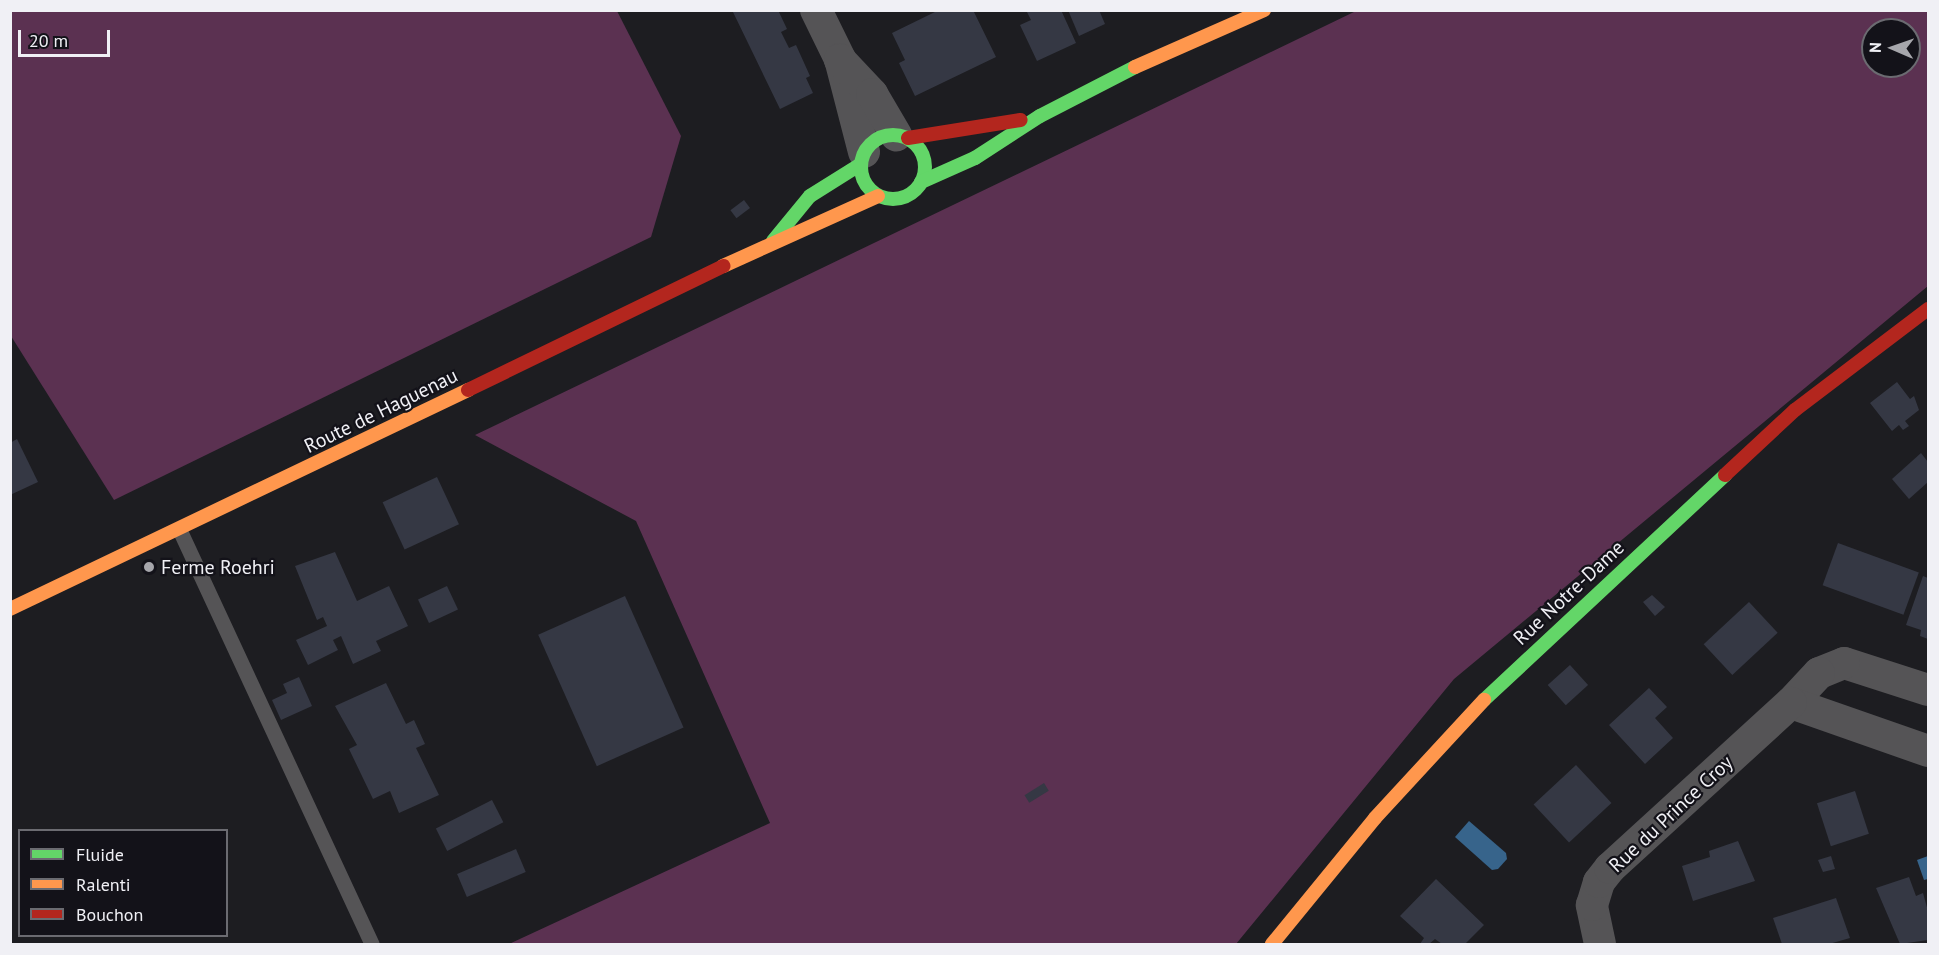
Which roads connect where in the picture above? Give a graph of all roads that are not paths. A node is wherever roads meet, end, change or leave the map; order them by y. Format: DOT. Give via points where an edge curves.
graph roads {
  1 [pos="816,10"];
  2 [pos="1264,10"];
  3 [pos="840,59"];
  4 [pos="1040,116"];
  5 [pos="902,136"];
  6 [pos="862,158"];
  7 [pos="921,182"];
  8 [pos="878,196"];
  9 [pos="768,246"];
  10 [pos="1929,309"];
  11 [pos="180,531"];
  12 [pos="10,609"];
  13 [pos="1929,690"];
  14 [pos="1791,703"];
  15 [pos="1929,751"];
  16 [pos="372,945"];
  17 [pos="1272,945"];
  18 [pos="1600,945"];
  1 -- 3 [label="street"];
  2 -- 4 [label="street" via="1132,69"];
  3 -- 5 [label="street"];
  3 -- 6 [label="street"];
  4 -- 5 [label="street" via="966,131"];
  4 -- 7 [label="street" via="975,158"];
  5 -- 6 [label="street" via="883,136"];
  5 -- 7 [label="street" via="923,157"];
  6 -- 8 [label="street" via="862,177"];
  6 -- 9 [label="street, Route de Haguenau" via="810,196"];
  7 -- 8 [label="street" via="902,198"];
  8 -- 9 [label="street, Route de Haguenau"];
  9 -- 11 [label="street, Route de Haguenau"];
  10 -- 17 [label="street, Rue Notre-Dame" via="1794,410 1478,705 1382,809"];
  11 -- 12 [label="street, Route de Haguenau"];
  11 -- 16 [label="lane"];
  13 -- 14 [label="street, Rue du Prince Croy" via="1844,663 1819,673"];
  14 -- 15 [label="street"];
  14 -- 18 [label="street, Rue du Prince Croy" via="1610,868 1599,882 1592,905"];
}
